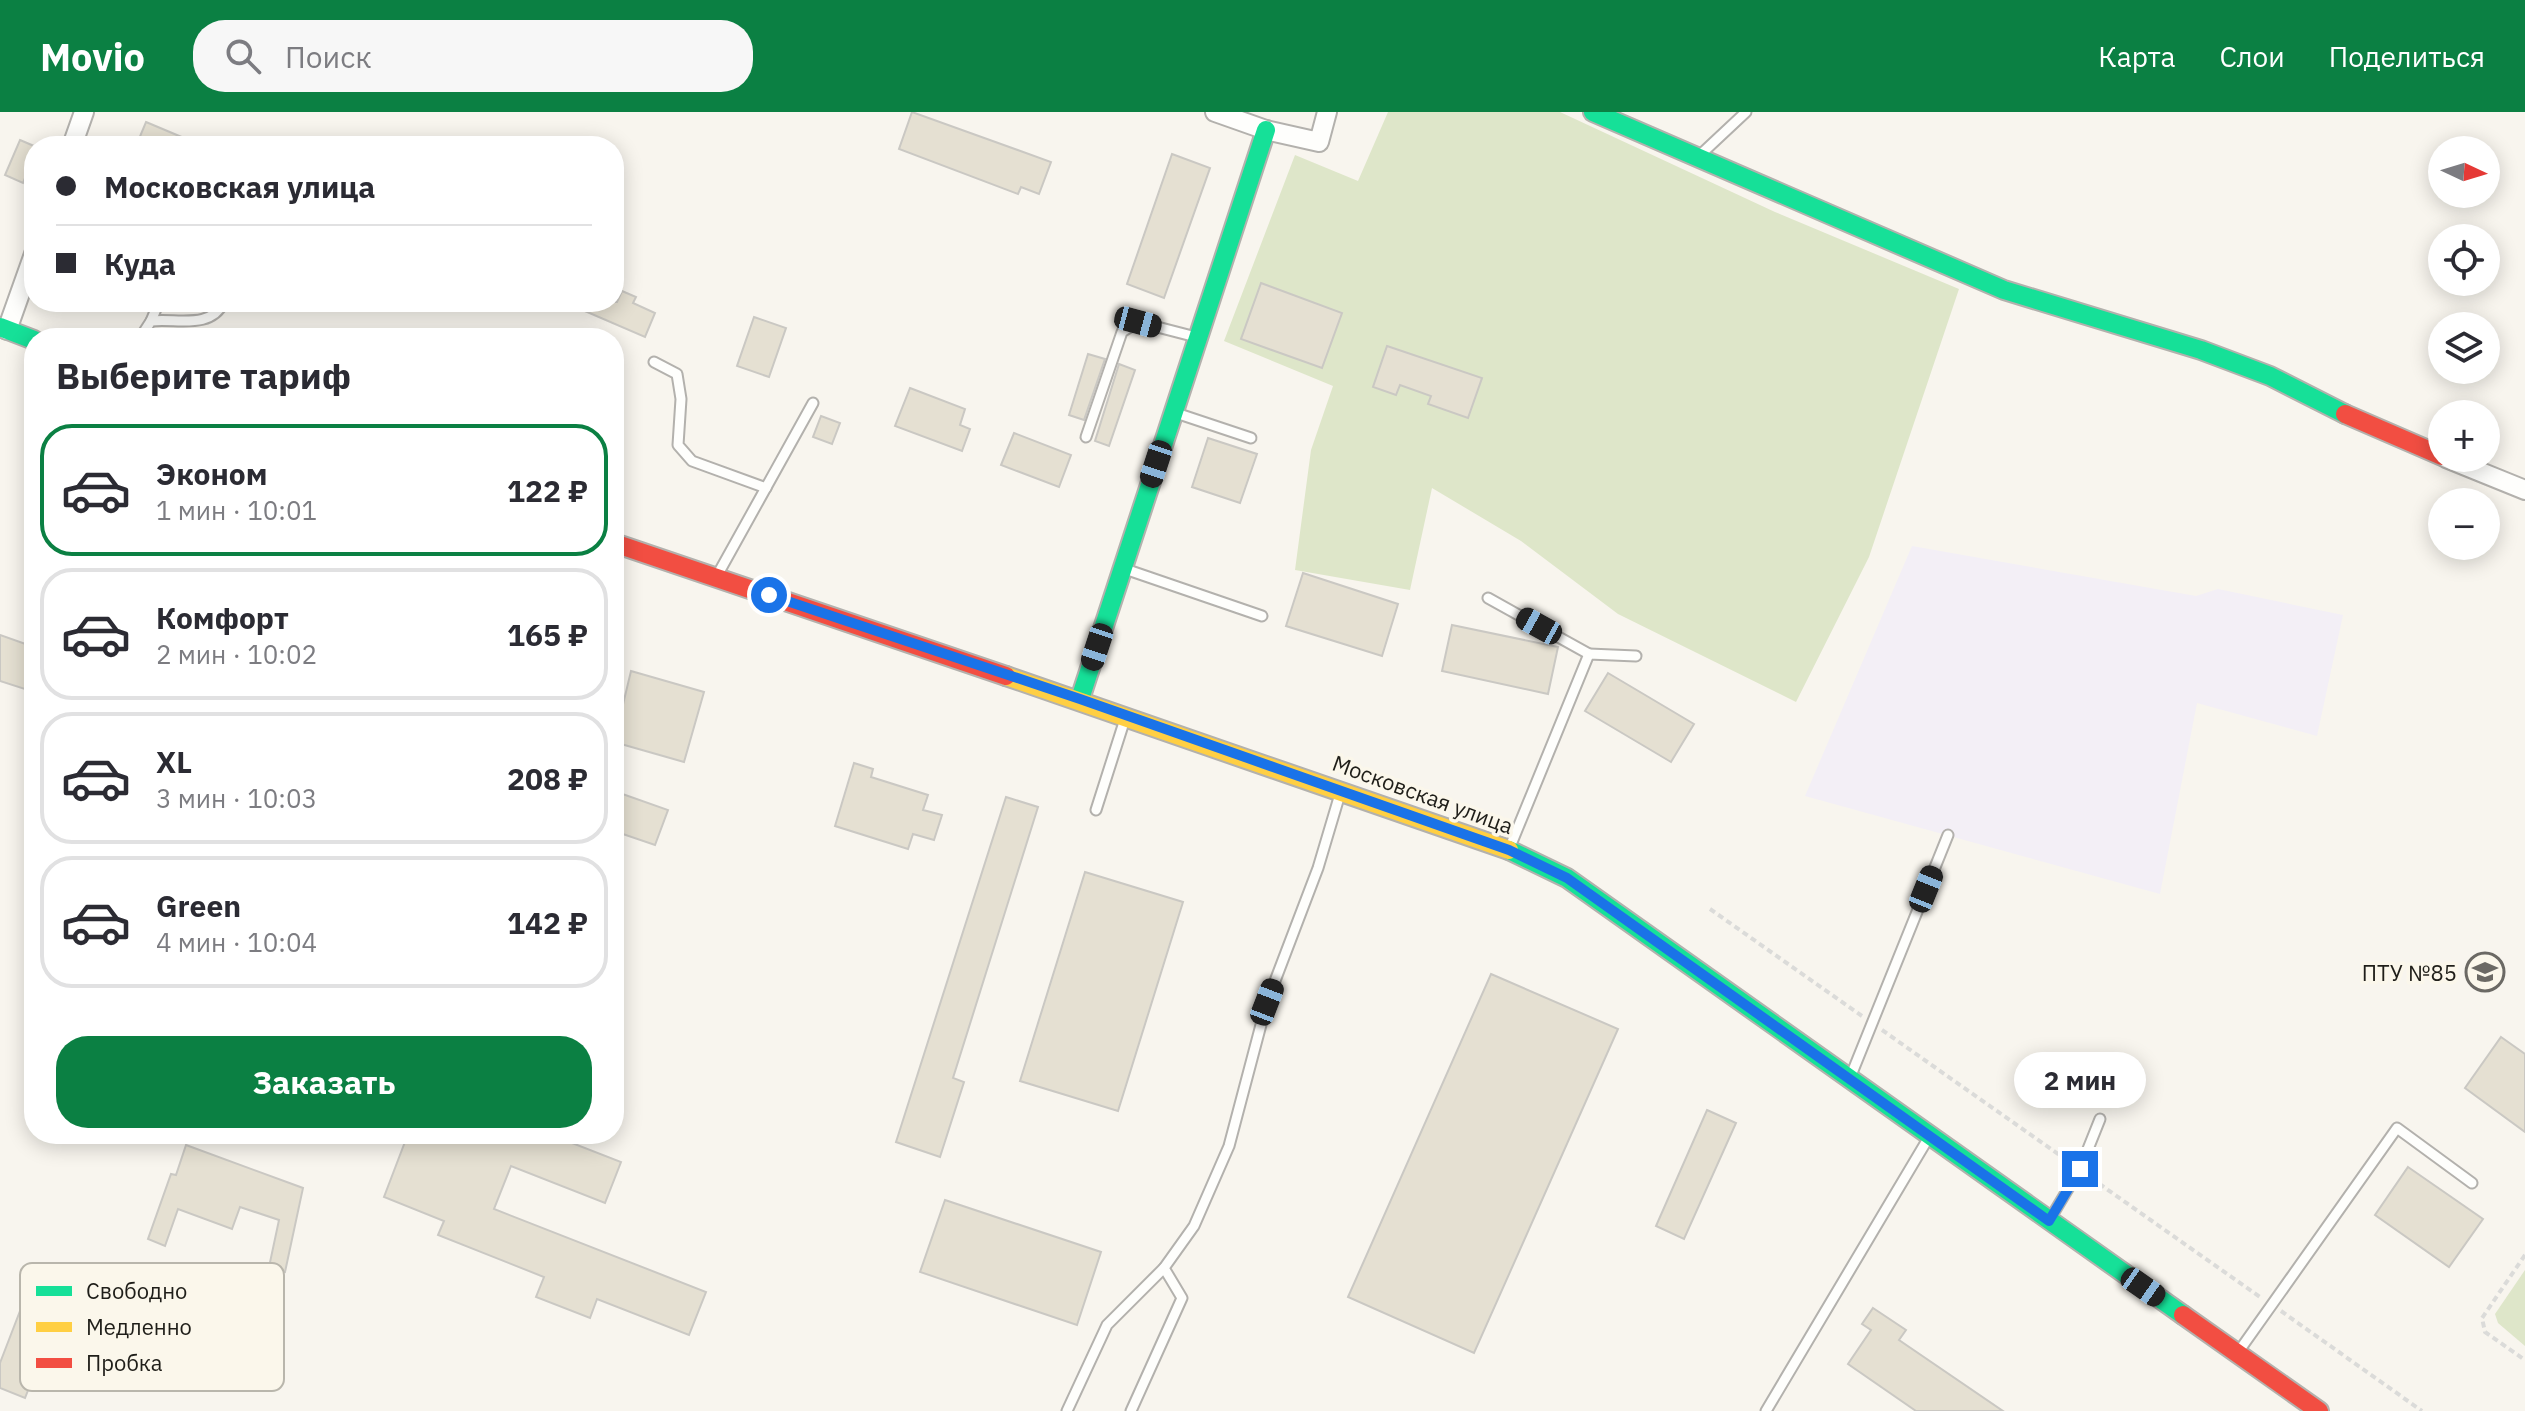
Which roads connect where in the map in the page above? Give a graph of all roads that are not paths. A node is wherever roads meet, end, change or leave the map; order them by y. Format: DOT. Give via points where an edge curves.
graph roads {
  1 [pos="84,112"];
  2 [pos="1215,112"];
  3 [pos="1327,112"];
  4 [pos="1593,112"];
  5 [pos="1746,112"];
  6 [pos="1266,130"];
  7 [pos="76,136"];
  8 [pos="1696,158"];
  9 [pos="24,282"];
  10 [pos="154,312"];
  11 [pos="219,312"];
  12 [pos="151,321"];
  13 [pos="146,328"];
  14 [pos="4,329"];
  15 [pos="24,336"];
  16 [pos="1196,337"];
  17 [pos="654,362"];
  18 [pos="813,403"];
  19 [pos="1173,412"];
  20 [pos="1086,437"];
  21 [pos="1251,438"];
  22 [pos="2428,451"];
  23 [pos="2481,472"];
  24 [pos="766,488"];
  25 [pos="2525,490"];
  26 [pos="624,546"];
  27 [pos="1122,568"];
  28 [pos="717,577"];
  29 [pos="1488,598"];
  30 [pos="1262,616"];
  31 [pos="1589,654"];
  32 [pos="1636,656"];
  33 [pos="1080,699"];
  34 [pos="1126,715"];
  35 [pos="1341,790"];
  36 [pos="1096,810"];
  37 [pos="1948,835"];
  38 [pos="1509,850"];
  39 [pos="1849,1081"];
  40 [pos="2100,1119"];
  41 [pos="1929,1137"];
  42 [pos="2472,1183"];
  43 [pos="2049,1221"];
  44 [pos="1164,1268"];
  45 [pos="2237,1353"];
  46 [pos="1067,1411"];
  47 [pos="1131,1411"];
  48 [pos="1766,1411"];
  49 [pos="2319,1411"];
  1 -- 7 [label="street"];
  2 -- 6 [label="street"];
  3 -- 6 [label="street" via="1319,142"];
  4 -- 8 [label="main road"];
  5 -- 8 [label="lane"];
  6 -- 16 [label="main road"];
  8 -- 22 [label="main road" via="2004,290 2270,376"];
  9 -- 14 [label="street"];
  10 -- 12 [label="lane"];
  11 -- 12 [label="lane" via="204,321"];
  12 -- 13 [label="lane"];
  14 -- 15 [label="main road"];
  16 -- 19 [label="main road"];
  16 -- 20 [label="lane" via="1138,322 1122,332"];
  17 -- 24 [label="lane" via="677,374 678,445 692,461"];
  18 -- 24 [label="lane"];
  19 -- 21 [label="lane"];
  19 -- 27 [label="main road"];
  23 -- 25 [label="street"];
  24 -- 28 [label="lane"];
  26 -- 28 [label="main road, Московская улица"];
  27 -- 30 [label="lane"];
  27 -- 33 [label="main road"];
  28 -- 33 [label="main road, Московская улица"];
  29 -- 31 [label="lane"];
  31 -- 32 [label="lane"];
  31 -- 38 [label="lane"];
  33 -- 34 [label="main road, Московская улица"];
  34 -- 35 [label="main road, Московская улица"];
  34 -- 36 [label="lane"];
  35 -- 38 [label="main road, Московская улица"];
  35 -- 44 [label="lane" via="1267,1002 1229,1146 1194,1226"];
  37 -- 39 [label="lane"];
  38 -- 39 [label="main road, Московская улица" via="1567,878"];
  39 -- 41 [label="main road, Московская улица"];
  40 -- 43 [label="lane" via="2080,1169"];
  41 -- 43 [label="main road, Московская улица"];
  41 -- 48 [label="lane"];
  42 -- 45 [label="lane" via="2397,1128"];
  43 -- 45 [label="main road, Московская улица"];
  44 -- 46 [label="lane" via="1107,1325"];
  44 -- 47 [label="lane" via="1182,1298"];
  45 -- 49 [label="main road, Московская улица"];
}
